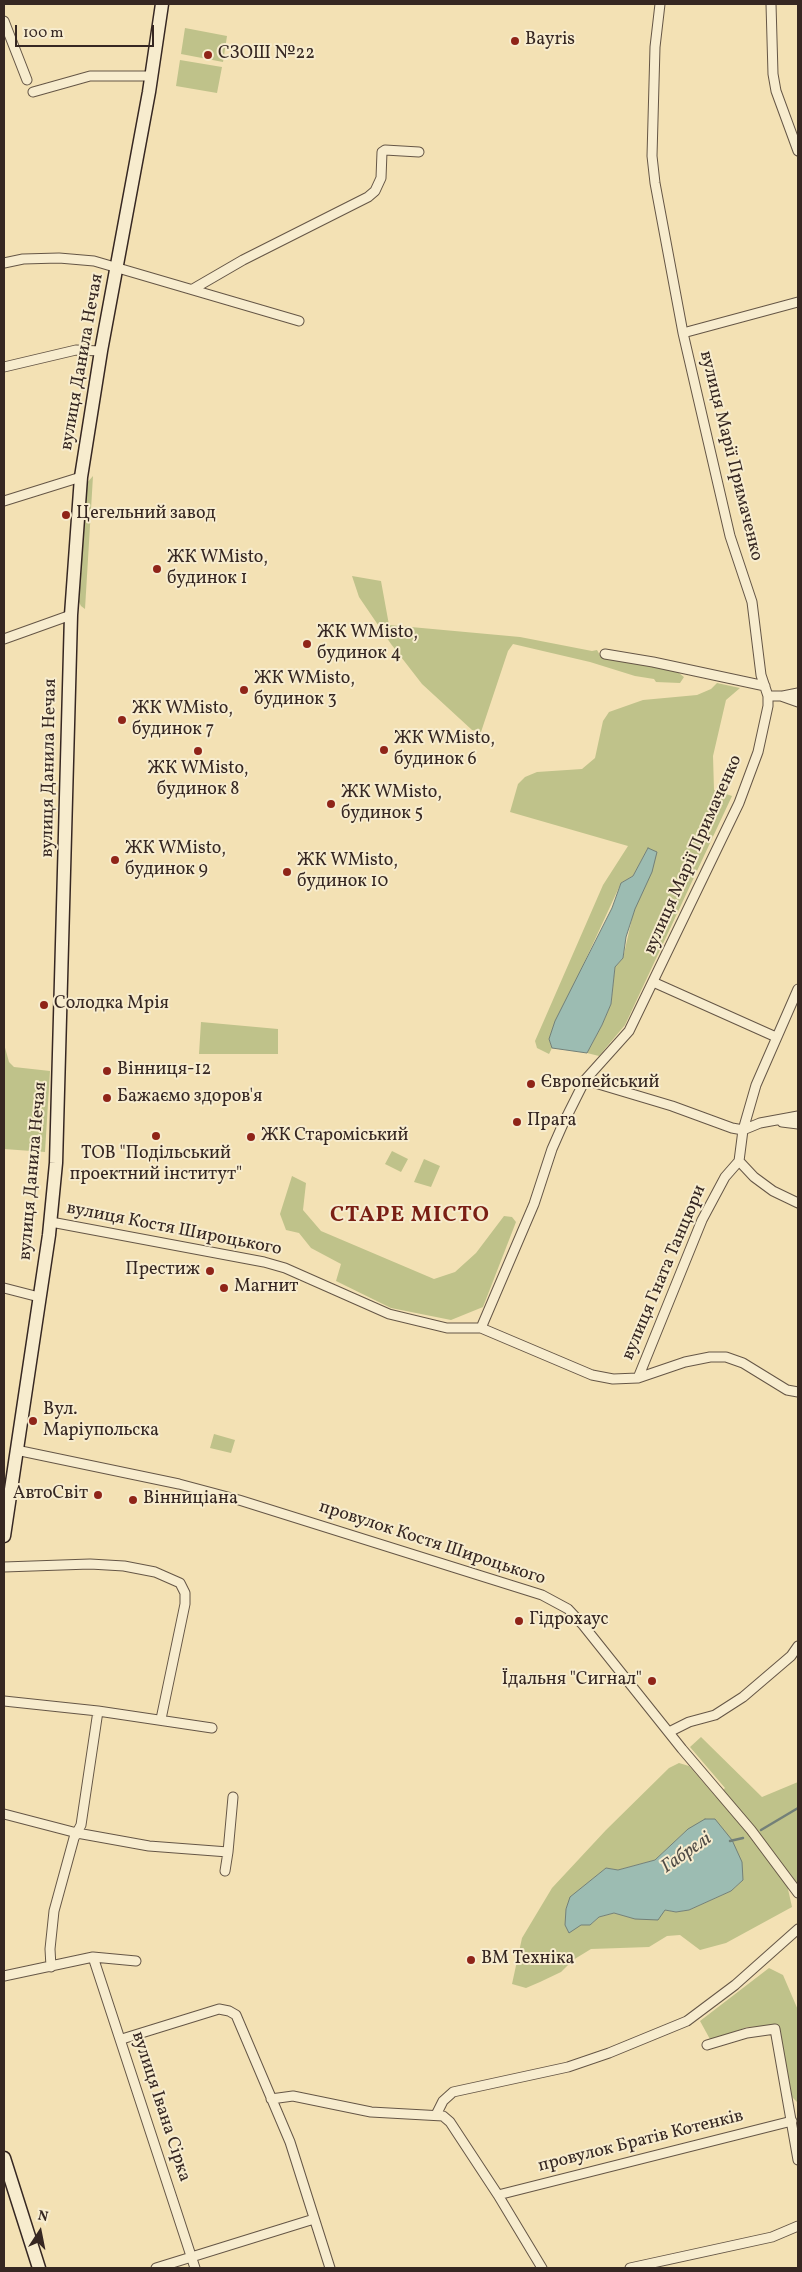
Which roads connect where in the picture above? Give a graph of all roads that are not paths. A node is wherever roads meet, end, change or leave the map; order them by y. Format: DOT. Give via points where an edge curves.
graph roads {
  1 [pos="162,4"];
  2 [pos="660,4"];
  3 [pos="772,4"];
  4 [pos="4,21"];
  5 [pos="152,76"];
  6 [pos="27,80"];
  7 [pos="33,92"];
  8 [pos="798,151"];
  9 [pos="419,152"];
  10 [pos="4,263"];
  11 [pos="118,267"];
  12 [pos="193,289"];
  13 [pos="798,302"];
  14 [pos="299,321"];
  15 [pos="683,333"];
  16 [pos="101,351"];
  17 [pos="4,367"];
  18 [pos="82,477"];
  19 [pos="4,501"];
  20 [pos="71,615"];
  21 [pos="4,639"];
  22 [pos="605,654"];
  23 [pos="764,686"];
  24 [pos="798,693"];
  25 [pos="768,696"];
  26 [pos="780,696"];
  27 [pos="798,702"];
  28 [pos="653,982"];
  29 [pos="798,989"];
  30 [pos="776,1037"];
  31 [pos="585,1080"];
  32 [pos="798,1116"];
  33 [pos="777,1122"];
  34 [pos="798,1124"];
  35 [pos="743,1130"];
  36 [pos="738,1161"];
  37 [pos="798,1203"];
  38 [pos="51,1222"];
  39 [pos="4,1288"];
  40 [pos="39,1297"];
  41 [pos="480,1328"];
  42 [pos="638,1378"];
  43 [pos="798,1392"];
  44 [pos="16,1450"];
  45 [pos="4,1536"];
  46 [pos="4,1567"];
  47 [pos="798,1646"];
  48 [pos="4,1701"];
  49 [pos="98,1711"];
  50 [pos="161,1719"];
  51 [pos="212,1728"];
  52 [pos="669,1732"];
  53 [pos="233,1796"];
  54 [pos="4,1814"];
  55 [pos="78,1833"];
  56 [pos="228,1852"];
  57 [pos="225,1871"];
  58 [pos="798,1894"];
  59 [pos="798,1930"];
  60 [pos="93,1957"];
  61 [pos="136,1961"];
  62 [pos="51,1967"];
  63 [pos="4,1976"];
  64 [pos="122,2039"];
  65 [pos="707,2045"];
  66 [pos="271,2099"];
  67 [pos="436,2115"];
  68 [pos="792,2120"];
  69 [pos="4,2158"];
  70 [pos="798,2160"];
  71 [pos="498,2195"];
  72 [pos="314,2220"];
  73 [pos="798,2226"];
  74 [pos="191,2257"];
  75 [pos="39,2268"];
  76 [pos="156,2268"];
  77 [pos="194,2268"];
  78 [pos="330,2268"];
  79 [pos="542,2268"];
  80 [pos="630,2268"];
  1 -- 5 [label="main road, вулиця Данила Нечая"];
  2 -- 15 [label="street, вулиця Марії Примаченко" via="655,47 652,156"];
  3 -- 8 [label="street" via="776,92"];
  4 -- 6 [label="street"];
  5 -- 7 [label="street" via="90,76"];
  5 -- 11 [label="main road, вулиця Данила Нечая"];
  9 -- 12 [label="street" via="385,150 382,152 381,178 376,191 368,198 243,260"];
  10 -- 11 [label="street" via="59,258"];
  11 -- 12 [label="street"];
  11 -- 16 [label="main road, вулиця Данила Нечая"];
  12 -- 14 [label="street"];
  13 -- 15 [label="street"];
  15 -- 23 [label="street, вулиця Марії Примаченко" via="730,536 752,602"];
  16 -- 17 [label="street" via="76,350"];
  16 -- 18 [label="main road, вулиця Данила Нечая"];
  18 -- 19 [label="street"];
  18 -- 20 [label="main road, вулиця Данила Нечая"];
  20 -- 21 [label="street"];
  20 -- 38 [label="main road, вулиця Данила Нечая" via="58,1142"];
  22 -- 23 [label="street"];
  23 -- 25 [label="street, вулиця Марії Примаченко"];
  24 -- 26 [label="street"];
  25 -- 26 [label="street"];
  25 -- 28 [label="street, вулиця Марії Примаченко" via="758,752 739,803"];
  26 -- 27 [label="street"];
  28 -- 30 [label="street"];
  28 -- 31 [label="street, вулиця Марії Примаченко" via="629,1031"];
  29 -- 30 [label="street, вулиця Гната Танцюри"];
  30 -- 35 [label="street, вулиця Гната Танцюри"];
  31 -- 35 [label="street"];
  31 -- 41 [label="street, вулиця Марії Примаченко" via="552,1149 534,1204"];
  32 -- 33 [label="street"];
  33 -- 34 [label="street"];
  33 -- 35 [label="street"];
  35 -- 36 [label="street, вулиця Гната Танцюри"];
  36 -- 37 [label="street" via="773,1191"];
  36 -- 42 [label="street, вулиця Гната Танцюри" via="725,1177 702,1220"];
  38 -- 40 [label="main road, вулиця Данила Нечая"];
  38 -- 41 [label="street, вулиця Костя Широцького" via="243,1257 285,1268 389,1314 448,1328"];
  39 -- 40 [label="street"];
  40 -- 44 [label="main road, вулиця Данила Нечая"];
  41 -- 42 [label="street, вулиця Костя Широцького" via="592,1375 613,1379"];
  42 -- 43 [label="street, вулиця Костя Широцького" via="685,1362 726,1357 743,1363 788,1390"];
  44 -- 45 [label="main road, вулиця Данила Нечая"];
  44 -- 52 [label="street, провулок Костя Широцького" via="235,1499 542,1595 568,1609 583,1625"];
  46 -- 50 [label="street" via="124,1566 155,1572 180,1582 186,1593 185,1604"];
  47 -- 52 [label="street" via="791,1656 743,1697 715,1715"];
  48 -- 49 [label="street"];
  49 -- 50 [label="street"];
  49 -- 55 [label="street"];
  50 -- 51 [label="street"];
  52 -- 58 [label="street, провулок Костя Широцького"];
  53 -- 56 [label="street"];
  54 -- 55 [label="street"];
  55 -- 56 [label="street" via="149,1846"];
  55 -- 62 [label="street" via="54,1911"];
  56 -- 57 [label="street"];
  59 -- 67 [label="street" via="735,1985 681,2024 568,2067 453,2092 443,2101"];
  60 -- 61 [label="street"];
  60 -- 62 [label="street"];
  60 -- 64 [label="street, вулиця Івана Сірка"];
  62 -- 63 [label="street"];
  64 -- 66 [label="street" via="219,2009 228,2011 236,2015"];
  64 -- 74 [label="street, вулиця Івана Сірка"];
  65 -- 68 [label="street" via="746,2033 776,2029"];
  66 -- 67 [label="street" via="293,2096 371,2112"];
  66 -- 72 [label="street" via="290,2142"];
  67 -- 71 [label="street" via="444,2116 450,2122"];
  68 -- 70 [label="street"];
  68 -- 71 [label="street, провулок Братів Котенків"];
  69 -- 75 [label="main road"];
  71 -- 79 [label="street"];
  72 -- 74 [label="street"];
  72 -- 78 [label="street"];
  73 -- 80 [label="street" via="772,2237"];
  74 -- 76 [label="street"];
  74 -- 77 [label="street, вулиця Івана Сірка"];
}
